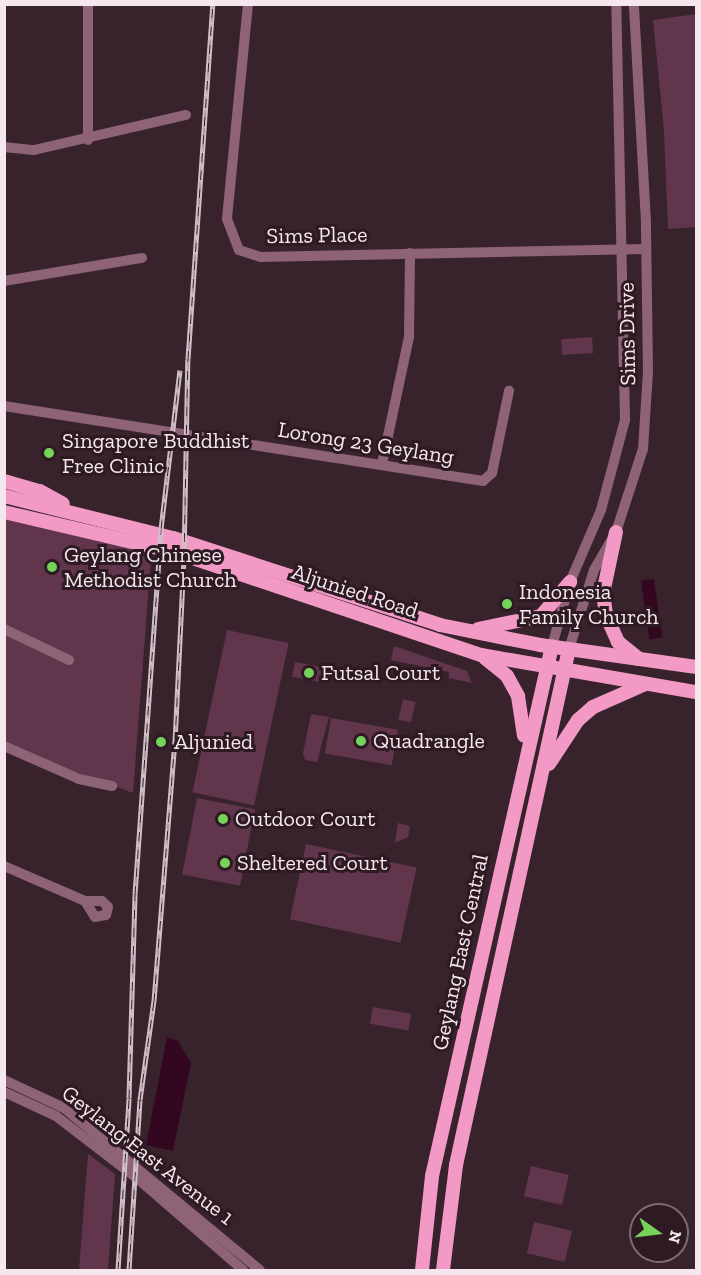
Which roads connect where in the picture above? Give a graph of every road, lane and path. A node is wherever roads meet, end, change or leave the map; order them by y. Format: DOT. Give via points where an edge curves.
graph roads {
  1 [pos="88,4"];
  2 [pos="248,4"];
  3 [pos="616,4"];
  4 [pos="634,4"];
  5 [pos="186,115"];
  6 [pos="88,140"];
  7 [pos="4,147"];
  8 [pos="623,249"];
  9 [pos="645,249"];
  10 [pos="410,253"];
  11 [pos="142,258"];
  12 [pos="4,281"];
  13 [pos="508,391"];
  14 [pos="4,406"];
  15 [pos="382,464"];
  16 [pos="4,481"];
  17 [pos="4,496"];
  18 [pos="72,510"];
  19 [pos="4,512"];
  20 [pos="616,532"];
  21 [pos="570,582"];
  22 [pos="4,629"];
  23 [pos="467,630"];
  24 [pos="552,646"];
  25 [pos="569,649"];
  26 [pos="481,655"];
  27 [pos="69,660"];
  28 [pos="642,661"];
  29 [pos="696,667"];
  30 [pos="546,669"];
  31 [pos="566,671"];
  32 [pos="645,685"];
  33 [pos="696,692"];
  34 [pos="4,746"];
  35 [pos="525,755"];
  36 [pos="540,779"];
  37 [pos="112,786"];
  38 [pos="4,866"];
  39 [pos="86,901"];
  40 [pos="4,1080"];
  41 [pos="4,1092"];
  42 [pos="243,1270"];
  43 [pos="260,1270"];
  44 [pos="423,1270"];
  45 [pos="443,1270"];
  1 -- 6 [label="street"];
  2 -- 10 [label="street, Sims Place" via="227,219 233,242 239,250 261,257"];
  3 -- 8 [label="street, Sims Drive"];
  4 -- 9 [label="street, Sims Drive"];
  5 -- 6 [label="street"];
  6 -- 7 [label="street" via="34,150"];
  8 -- 9 [label="street, Sims Place"];
  8 -- 10 [label="street, Sims Place"];
  8 -- 21 [label="street, Sims Drive" via="625,420 601,510"];
  9 -- 20 [label="street, Sims Drive" via="648,372 643,449"];
  10 -- 15 [label="street" via="410,337"];
  11 -- 12 [label="street"];
  13 -- 15 [label="street, Lorong 23 Geylang" via="489,479 483,482"];
  14 -- 15 [label="street, Lorong 23 Geylang"];
  16 -- 18 [label="main road" via="40,491"];
  17 -- 18 [label="main road, Aljunied Road"];
  18 -- 23 [label="main road, Aljunied Road" via="173,538 404,615"];
  19 -- 26 [label="main road, Aljunied Road" via="152,545"];
  20 -- 25 [label="street, Sims Drive" via="594,570"];
  20 -- 28 [label="main road" via="603,594 606,615 618,642"];
  21 -- 23 [label="main road" via="541,616"];
  21 -- 24 [label="street, Sims Drive"];
  22 -- 27 [label="street"];
  23 -- 24 [label="main road, Aljunied Road"];
  24 -- 25 [label="main road, Aljunied Road"];
  24 -- 30 [label="main road, Geylang East Central"];
  25 -- 28 [label="main road, Aljunied Road"];
  25 -- 31 [label="main road, Geylang East Central"];
  26 -- 30 [label="main road, Aljunied Road"];
  26 -- 35 [label="main road" via="507,676 518,696 524,715"];
  28 -- 29 [label="main road, Aljunied Road"];
  30 -- 31 [label="main road, Aljunied Road"];
  30 -- 35 [label="main road, Geylang East Central"];
  31 -- 32 [label="main road, Aljunied Road"];
  31 -- 36 [label="main road, Geylang East Central"];
  32 -- 33 [label="main road, Aljunied Road"];
  32 -- 36 [label="main road" via="593,707 578,720"];
  34 -- 37 [label="street" via="79,779"];
  35 -- 44 [label="main road, Geylang East Central" via="432,1176"];
  36 -- 45 [label="main road, Geylang East Central" via="456,1165"];
  38 -- 39 [label="street"];
  40 -- 43 [label="street, Geylang East Avenue 1" via="63,1108"];
  41 -- 42 [label="street, Geylang East Avenue 1" via="56,1116 138,1179"];
}
